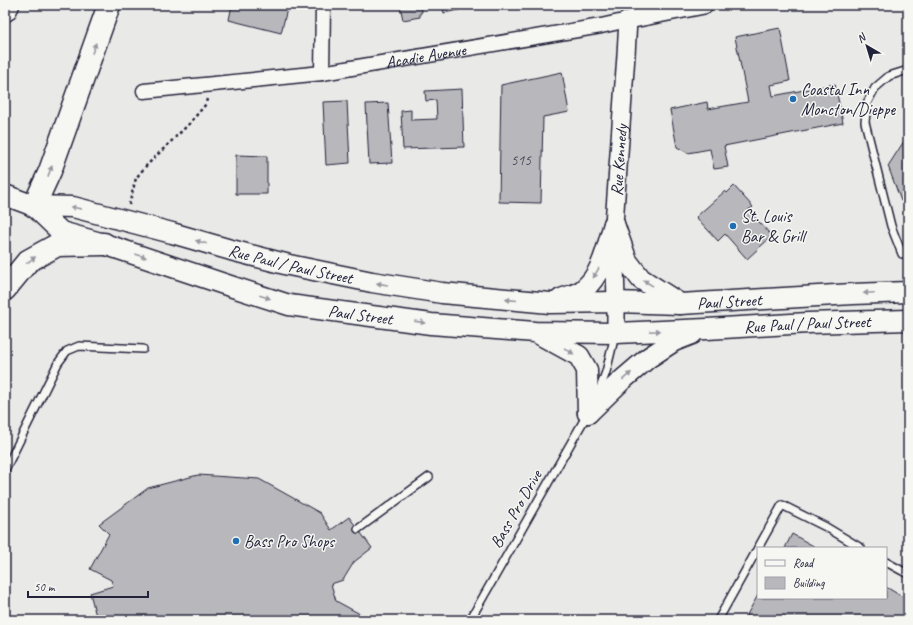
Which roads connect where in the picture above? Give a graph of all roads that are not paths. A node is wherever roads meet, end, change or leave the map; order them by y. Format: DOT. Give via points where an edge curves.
graph roads {
  1 [pos="8,5"];
  2 [pos="109,5"];
  3 [pos="323,5"];
  4 [pos="704,5"];
  5 [pos="5,10"];
  6 [pos="628,20"];
  7 [pos="908,70"];
  8 [pos="322,73"];
  9 [pos="144,91"];
  10 [pos="5,195"];
  11 [pos="34,206"];
  12 [pos="614,224"];
  13 [pos="104,244"];
  14 [pos="902,254"];
  15 [pos="5,290"];
  16 [pos="908,292"];
  17 [pos="616,302"];
  18 [pos="550,303"];
  19 [pos="680,304"];
  20 [pos="908,320"];
  21 [pos="707,329"];
  22 [pos="536,332"];
  23 [pos="616,333"];
  24 [pos="143,350"];
  25 [pos="588,413"];
  26 [pos="5,470"];
  27 [pos="429,477"];
  28 [pos="358,529"];
  29 [pos="759,547"];
  30 [pos="859,547"];
  31 [pos="757,550"];
  32 [pos="887,563"];
  33 [pos="908,574"];
  34 [pos="470,620"];
  35 [pos="718,620"];
  1 -- 5 [label="highway"];
  11 -- 2 [label="highway, one-way" via="50,171"];
  3 -- 8 [label="street"];
  4 -- 6 [label="street, Acadie Avenue"];
  6 -- 8 [label="street, Acadie Avenue"];
  6 -- 12 [label="street, Rue Kennedy"];
  7 -- 14 [label="lane" via="889,76 875,88 867,104 865,122 891,226"];
  8 -- 9 [label="street, Acadie Avenue"];
  10 -- 11 [label="main road"];
  11 -- 13 [label="main road, Paul Street" via="61,232"];
  18 -- 11 [label="main road, Rue Paul / Paul Street, one-way" via="442,293 372,282 231,250 73,207"];
  12 -- 17 [label="street, Rue Kennedy"];
  12 -- 18 [label="main road, one-way" via="602,263 594,278 583,290"];
  19 -- 12 [label="main road, one-way" via="641,279 628,261"];
  15 -- 13 [label="highway, one-way" via="28,261 58,245"];
  13 -- 22 [label="main road, Paul Street, one-way" via="289,305 431,324"];
  16 -- 19 [label="main road, Paul Street, one-way"];
  17 -- 18 [label="main road, Paul Street"];
  17 -- 19 [label="main road, Paul Street"];
  17 -- 23 [label="street, Rue Kennedy"];
  20 -- 21 [label="main road, Rue Paul / Paul Street"];
  23 -- 21 [label="main road, Paul Street, one-way"];
  25 -- 21 [label="main road, one-way" via="648,358 674,341"];
  22 -- 23 [label="main road, Paul Street"];
  22 -- 25 [label="main road, one-way" via="579,356 587,370"];
  23 -- 25 [label="lane, Bass Pro Drive" via="599,392"];
  24 -- 26 [label="lane" via="79,346 67,351 58,363"];
  25 -- 34 [label="lane, Bass Pro Drive"];
  27 -- 28 [label="lane"];
  29 -- 30 [label="lane" via="782,505"];
  31 -- 35 [label="lane"];
  32 -- 33 [label="lane"];
}
